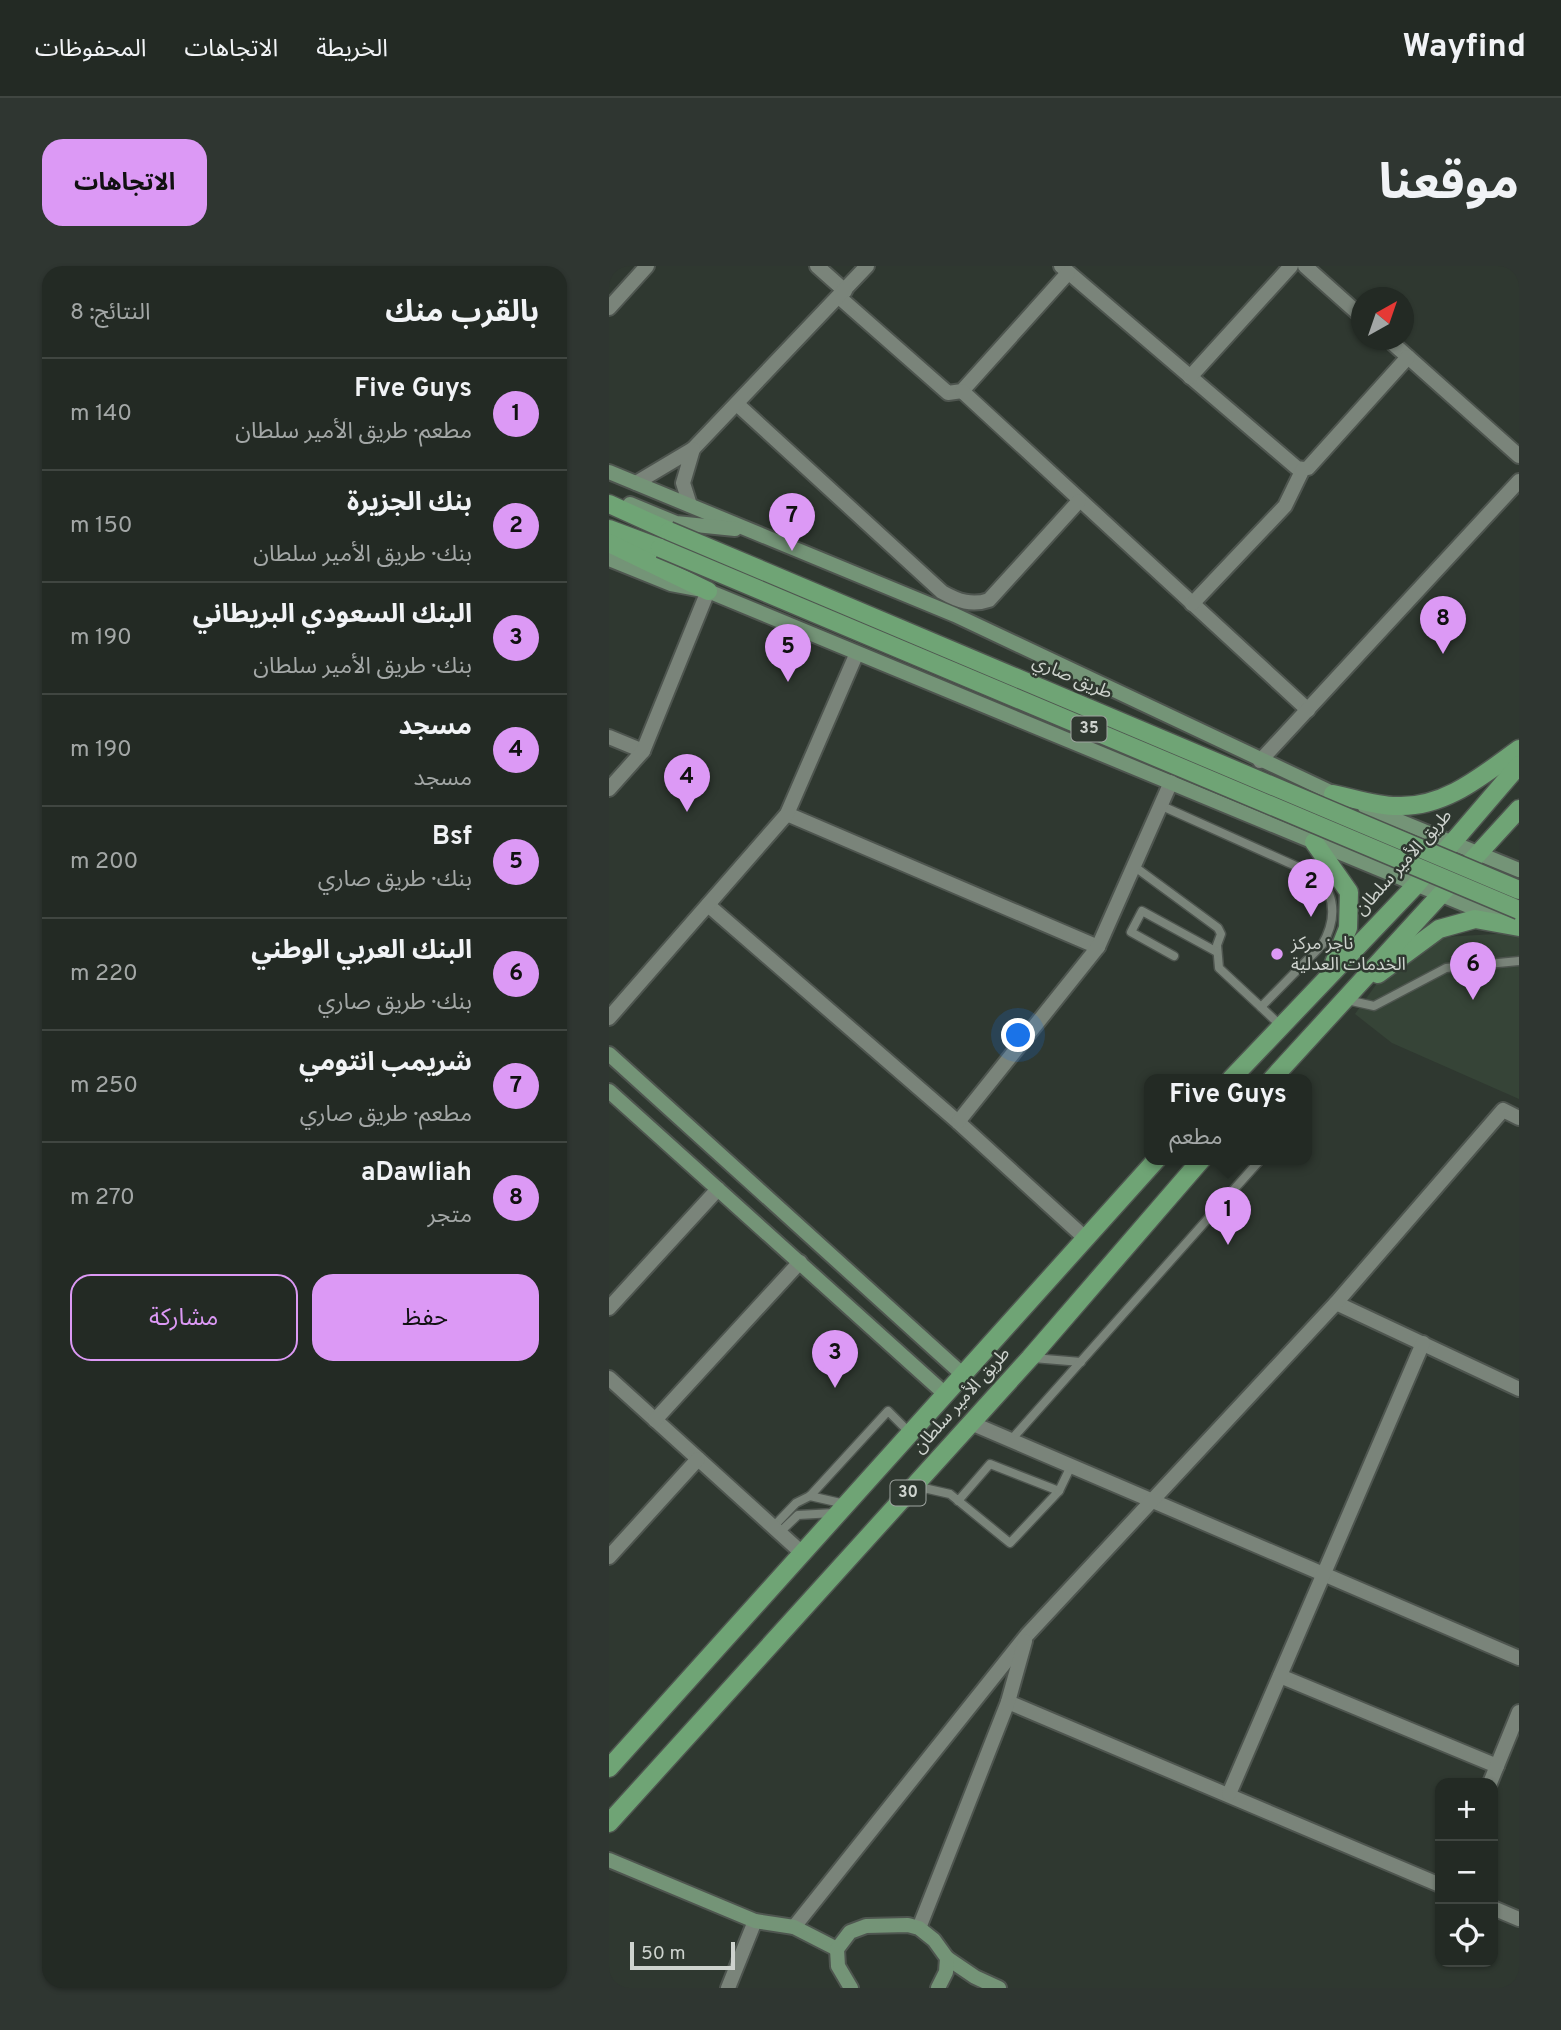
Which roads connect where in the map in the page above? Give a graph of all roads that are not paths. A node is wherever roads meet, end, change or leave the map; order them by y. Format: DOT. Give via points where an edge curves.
graph roads {
  1 [pos="647,266"];
  2 [pos="817,266"];
  3 [pos="867,266"];
  4 [pos="1291,266"];
  5 [pos="1305,266"];
  6 [pos="1065,269"];
  7 [pos="842,294"];
  8 [pos="1351,307"];
  9 [pos="609,308"];
  10 [pos="1400,350"];
  11 [pos="1408,357"];
  12 [pos="1190,377"];
  13 [pos="961,391"];
  14 [pos="737,404"];
  15 [pos="693,449"];
  16 [pos="1519,456"];
  17 [pos="1303,469"];
  18 [pos="609,471"];
  19 [pos="1519,481"];
  20 [pos="636,483"];
  21 [pos="609,496"];
  22 [pos="1079,501"];
  23 [pos="609,504"];
  24 [pos="690,505"];
  25 [pos="609,528"];
  26 [pos="750,531"];
  27 [pos="609,543"];
  28 [pos="609,559"];
  29 [pos="708,591"];
  30 [pos="1192,604"];
  31 [pos="856,655"];
  32 [pos="1308,710"];
  33 [pos="609,737"];
  34 [pos="1519,749"];
  35 [pos="643,751"];
  36 [pos="1260,761"];
  37 [pos="1519,765"];
  38 [pos="1171,782"];
  39 [pos="609,789"];
  40 [pos="1333,794"];
  41 [pos="1162,806"];
  42 [pos="1519,810"];
  43 [pos="787,814"];
  44 [pos="1314,842"];
  45 [pos="1451,843"];
  46 [pos="1480,855"];
  47 [pos="1135,867"];
  48 [pos="1519,870"];
  49 [pos="1416,885"];
  50 [pos="1519,888"];
  51 [pos="1441,894"];
  52 [pos="708,905"];
  53 [pos="1519,910"];
  54 [pos="1519,916"];
  55 [pos="1519,927"];
  56 [pos="1098,947"];
  57 [pos="1217,952"];
  58 [pos="1174,956"];
  59 [pos="1519,961"];
  60 [pos="1329,975"];
  61 [pos="1344,999"];
  62 [pos="1261,1007"];
  63 [pos="609,1018"];
  64 [pos="1280,1025"];
  65 [pos="609,1054"];
  66 [pos="1236,1074"];
  67 [pos="1276,1074"];
  68 [pos="609,1091"];
  69 [pos="1519,1118"];
  70 [pos="958,1122"];
  71 [pos="1152,1165"];
  72 [pos="1197,1165"];
  73 [pos="1256,1165"];
  74 [pos="718,1189"];
  75 [pos="788,1216"];
  76 [pos="771,1235"];
  77 [pos="1085,1238"];
  78 [pos="800,1262"];
  79 [pos="1336,1303"];
  80 [pos="609,1308"];
  81 [pos="1423,1343"];
  82 [pos="1030,1358"];
  83 [pos="1081,1362"];
  84 [pos="961,1373"];
  85 [pos="609,1378"];
  86 [pos="1519,1389"];
  87 [pos="944,1393"];
  88 [pos="656,1420"];
  89 [pos="971,1423"];
  90 [pos="910,1433"];
  91 [pos="1011,1440"];
  92 [pos="698,1459"];
  93 [pos="1071,1466"];
  94 [pos="914,1486"];
  95 [pos="1059,1491"];
  96 [pos="810,1496"];
  97 [pos="958,1500"];
  98 [pos="1152,1500"];
  99 [pos="842,1509"];
  100 [pos="776,1530"];
  101 [pos="802,1553"];
  102 [pos="609,1557"];
  103 [pos="1323,1574"];
  104 [pos="1027,1635"];
  105 [pos="1519,1658"];
  106 [pos="1280,1675"];
  107 [pos="1008,1703"];
  108 [pos="1519,1712"];
  109 [pos="1497,1766"];
  110 [pos="609,1768"];
  111 [pos="1492,1778"];
  112 [pos="1229,1794"];
  113 [pos="609,1823"];
  114 [pos="609,1860"];
  115 [pos="1435,1883"];
  116 [pos="1498,1910"];
  117 [pos="1519,1919"];
  118 [pos="755,1921"];
  119 [pos="794,1927"];
  120 [pos="919,1928"];
  121 [pos="837,1949"];
  122 [pos="947,1958"];
  123 [pos="728,1988"];
  124 [pos="851,1988"];
  125 [pos="938,1988"];
  126 [pos="999,1988"];
  1 -- 9 [label="street"];
  2 -- 7 [label="street"];
  3 -- 7 [label="street"];
  4 -- 12 [label="street"];
  5 -- 8 [label="street"];
  6 -- 12 [label="street"];
  6 -- 13 [label="street"];
  7 -- 13 [label="street" via="948,393"];
  7 -- 14 [label="street"];
  10 -- 11 [label="street"];
  11 -- 16 [label="street"];
  11 -- 17 [label="street"];
  12 -- 17 [label="street"];
  13 -- 22 [label="street"];
  14 -- 15 [label="street"];
  14 -- 22 [label="street" via="942,592 962,602 989,600"];
  15 -- 20 [label="street"];
  15 -- 24 [label="street" via="683,482"];
  17 -- 30 [label="street" via="1285,506"];
  18 -- 20 [label="main road"];
  19 -- 32 [label="street"];
  20 -- 24 [label="main road"];
  21 -- 26 [label="main road" via="676,523"];
  22 -- 30 [label="street"];
  23 -- 50 [label="main road, طريق صاري / 35, bridge"];
  24 -- 26 [label="main road"];
  25 -- 53 [label="main road, 35, bridge"];
  26 -- 36 [label="main road" via="955,615"];
  27 -- 29 [label="main road"];
  28 -- 29 [label="main road" via="671,584"];
  29 -- 31 [label="main road"];
  29 -- 35 [label="street"];
  30 -- 32 [label="street"];
  31 -- 38 [label="main road"];
  31 -- 43 [label="street"];
  32 -- 36 [label="street"];
  33 -- 35 [label="street"];
  34 -- 40 [label="main road" via="1465,789 1426,803 1398,806"];
  35 -- 39 [label="street"];
  36 -- 40 [label="main road"];
  37 -- 45 [label="main road, طريق الأمير سلطان"];
  38 -- 41 [label="street"];
  38 -- 44 [label="main road"];
  40 -- 44 [label="main road" via="1396,834 1402,840 1401,850 1394,859 1385,860"];
  40 -- 45 [label="main road"];
  41 -- 47 [label="street"];
  41 -- 62 [label="lane" via="1318,876 1327,887 1333,909 1329,934"];
  42 -- 46 [label="main road"];
  43 -- 52 [label="street"];
  43 -- 56 [label="street"];
  44 -- 49 [label="main road"];
  44 -- 60 [label="main road" via="1349,892 1348,928"];
  45 -- 46 [label="main road"];
  45 -- 49 [label="main road, طريق الأمير سلطان"];
  46 -- 48 [label="main road"];
  46 -- 51 [label="main road"];
  47 -- 56 [label="street"];
  47 -- 57 [label="lane" via="1218,928"];
  49 -- 51 [label="main road"];
  49 -- 60 [label="main road, طريق الأمير سلطان"];
  50 -- 54 [label="main road" via="1509,895"];
  51 -- 55 [label="main road"];
  51 -- 61 [label="main road"];
  52 -- 63 [label="street"];
  52 -- 70 [label="street"];
  55 -- 61 [label="main road" via="1475,919 1439,929"];
  56 -- 70 [label="street"];
  57 -- 58 [label="lane" via="1143,911 1131,932"];
  57 -- 62 [label="lane" via="1219,968"];
  59 -- 61 [label="lane" via="1446,968 1374,1006"];
  60 -- 64 [label="main road, طريق الأمير سلطان"];
  61 -- 67 [label="main road"];
  62 -- 64 [label="lane"];
  64 -- 66 [label="main road, طريق الأمير سلطان"];
  65 -- 75 [label="main road"];
  68 -- 74 [label="main road"];
  69 -- 79 [label="street" via="1503,1110"];
  70 -- 77 [label="street"];
  71 -- 77 [label="main road, طريق الأمير سلطان / 30"];
  72 -- 82 [label="main road, طريق الأمير سلطان / 30"];
  73 -- 83 [label="lane"];
  74 -- 76 [label="main road"];
  74 -- 80 [label="street"];
  75 -- 76 [label="main road"];
  75 -- 84 [label="main road"];
  76 -- 78 [label="main road"];
  77 -- 84 [label="main road, طريق الأمير سلطان / 30"];
  78 -- 87 [label="main road"];
  78 -- 88 [label="street"];
  79 -- 81 [label="street"];
  79 -- 98 [label="street"];
  81 -- 86 [label="street"];
  81 -- 103 [label="street"];
  82 -- 83 [label="lane"];
  82 -- 89 [label="main road, طريق الأمير سلطان / 30"];
  83 -- 91 [label="lane"];
  84 -- 87 [label="main road, طريق الأمير سلطان / 30"];
  85 -- 88 [label="street"];
  87 -- 90 [label="main road, طريق الأمير سلطان / 30"];
  88 -- 92 [label="street"];
  89 -- 91 [label="street"];
  89 -- 94 [label="main road, طريق الأمير سلطان / 30"];
  90 -- 96 [label="lane" via="888,1411"];
  90 -- 99 [label="main road, طريق الأمير سلطان / 30"];
  91 -- 93 [label="street"];
  92 -- 100 [label="street"];
  92 -- 102 [label="street"];
  93 -- 95 [label="lane"];
  93 -- 98 [label="street"];
  94 -- 97 [label="lane"];
  94 -- 113 [label="main road, طريق الأمير سلطان / 30"];
  95 -- 97 [label="lane" via="990,1464"];
  95 -- 97 [label="lane" via="1010,1544"];
  96 -- 99 [label="lane"];
  96 -- 100 [label="lane" via="796,1503"];
  98 -- 103 [label="street"];
  98 -- 104 [label="street"];
  99 -- 100 [label="lane" via="798,1515"];
  99 -- 101 [label="main road, طريق الأمير سلطان / 30"];
  100 -- 101 [label="street"];
  101 -- 110 [label="main road, طريق الأمير سلطان / 30"];
  103 -- 105 [label="street"];
  103 -- 106 [label="street"];
  104 -- 107 [label="street"];
  104 -- 119 [label="street"];
  106 -- 109 [label="street"];
  106 -- 112 [label="street"];
  107 -- 112 [label="street"];
  107 -- 120 [label="street"];
  108 -- 109 [label="street"];
  109 -- 111 [label="street"];
  112 -- 115 [label="street"];
  114 -- 118 [label="main road"];
  116 -- 117 [label="street"];
  118 -- 119 [label="main road"];
  118 -- 123 [label="street"];
  119 -- 121 [label="main road"];
  120 -- 121 [label="main road" via="866,1926 850,1932"];
  120 -- 122 [label="main road"];
  121 -- 124 [label="main road" via="838,1966"];
  122 -- 125 [label="main road"];
  122 -- 126 [label="main road"];
}
